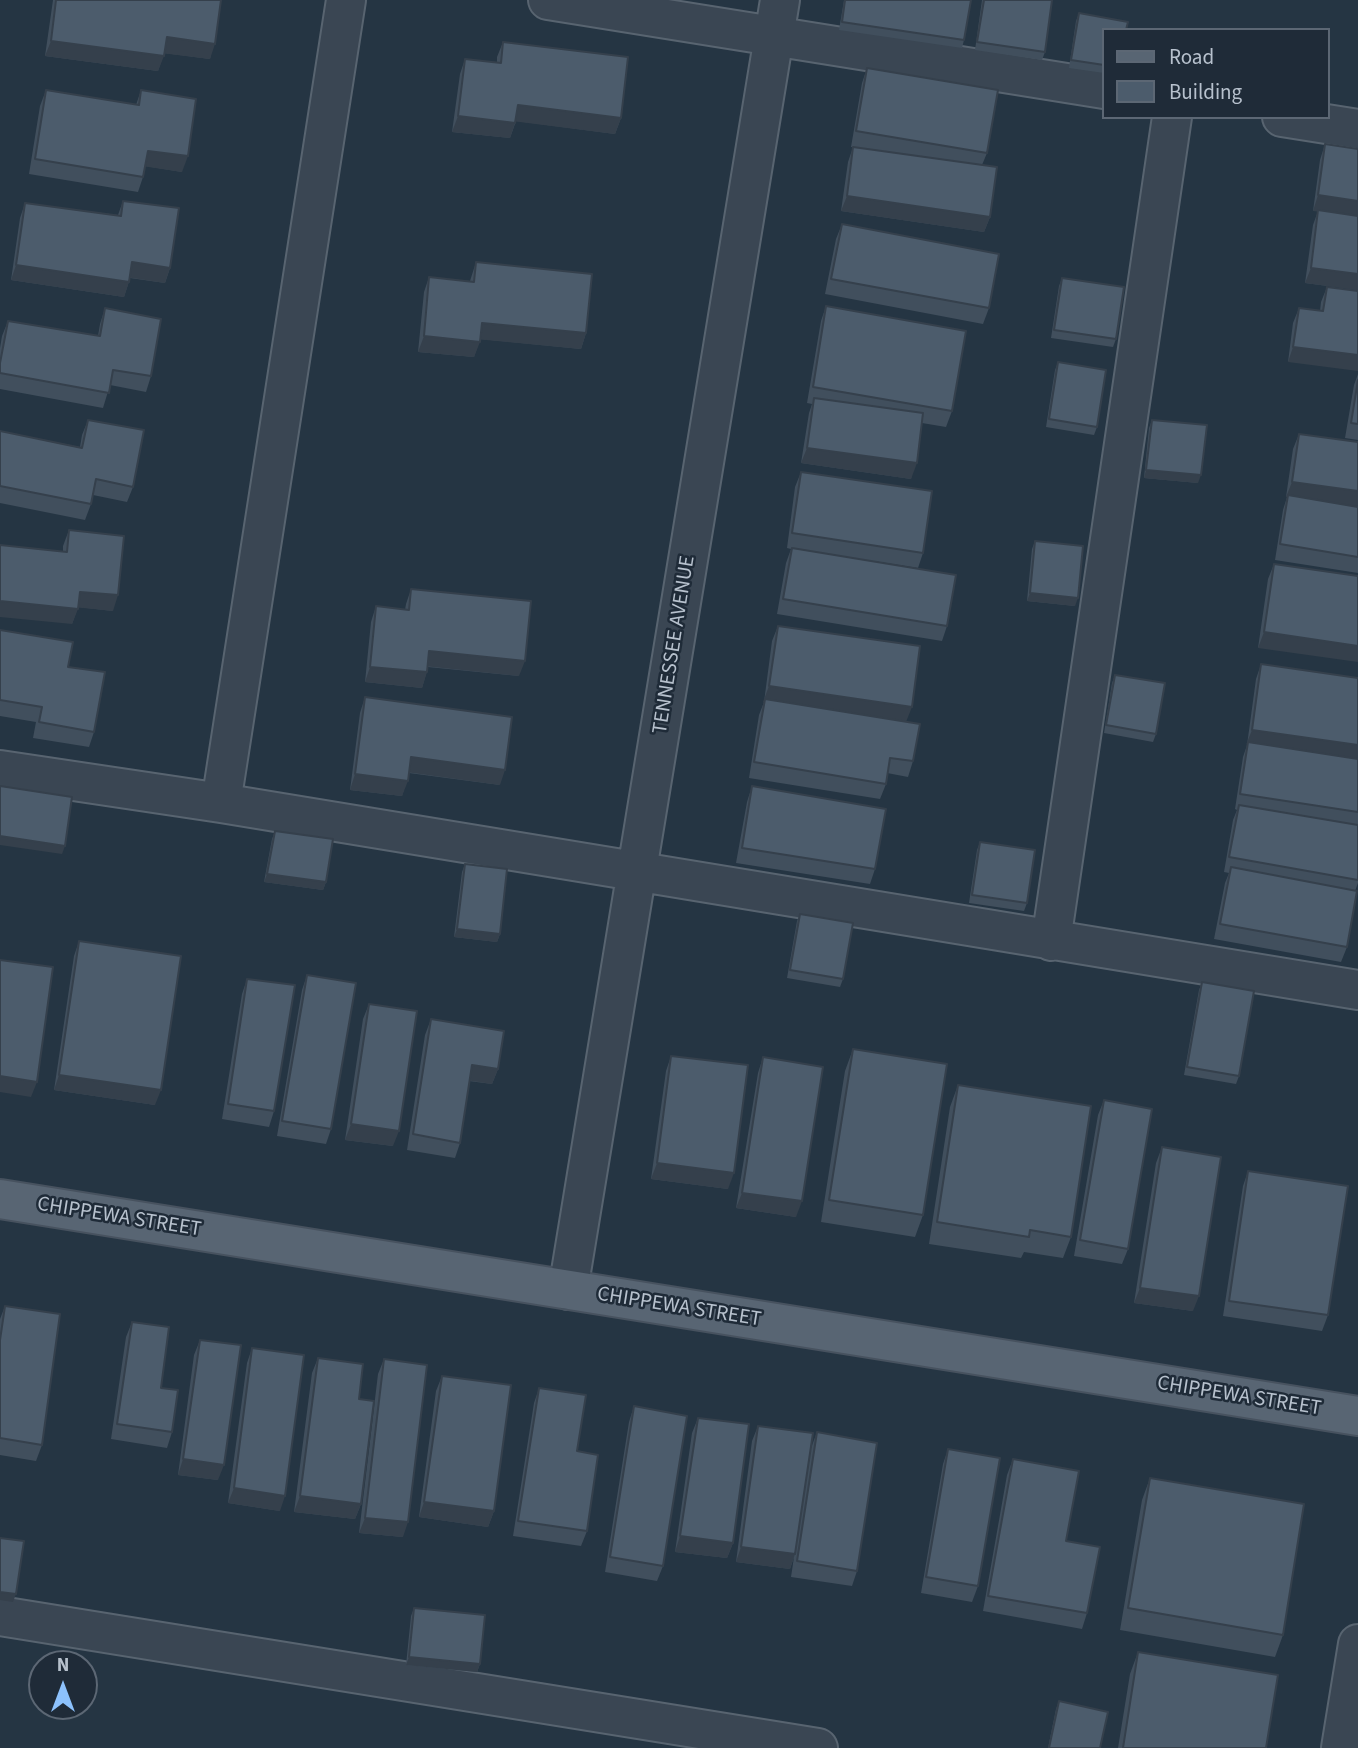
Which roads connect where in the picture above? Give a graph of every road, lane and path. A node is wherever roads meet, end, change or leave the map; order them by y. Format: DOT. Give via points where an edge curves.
graph roads {
  1 [pos="346,0"];
  2 [pos="548,0"];
  3 [pos="777,18"];
  4 [pos="1102,89"];
  5 [pos="1172,119"];
  6 [pos="1294,119"];
  7 [pos="1358,130"];
  8 [pos="0,770"];
  9 [pos="221,803"];
  10 [pos="637,873"];
  11 [pos="1051,941"];
  12 [pos="1358,990"];
  13 [pos="0,1199"];
  14 [pos="568,1290"];
  15 [pos="1358,1416"];
  16 [pos="0,1616"];
  17 [pos="1358,1644"];
  18 [pos="818,1748"];
  19 [pos="1341,1748"];
  1 -- 9 [label="street"];
  2 -- 3 [label="street"];
  3 -- 4 [label="street"];
  3 -- 10 [label="street, TENNESSEE AVENUE"];
  5 -- 11 [label="street"];
  6 -- 7 [label="street"];
  8 -- 9 [label="street"];
  9 -- 10 [label="street"];
  10 -- 11 [label="street"];
  10 -- 14 [label="street, TENNESSEE AVENUE"];
  11 -- 12 [label="street"];
  13 -- 14 [label="main road, CHIPPEWA STREET"];
  14 -- 15 [label="main road, CHIPPEWA STREET"];
  16 -- 18 [label="street"];
  17 -- 19 [label="street"];
}
